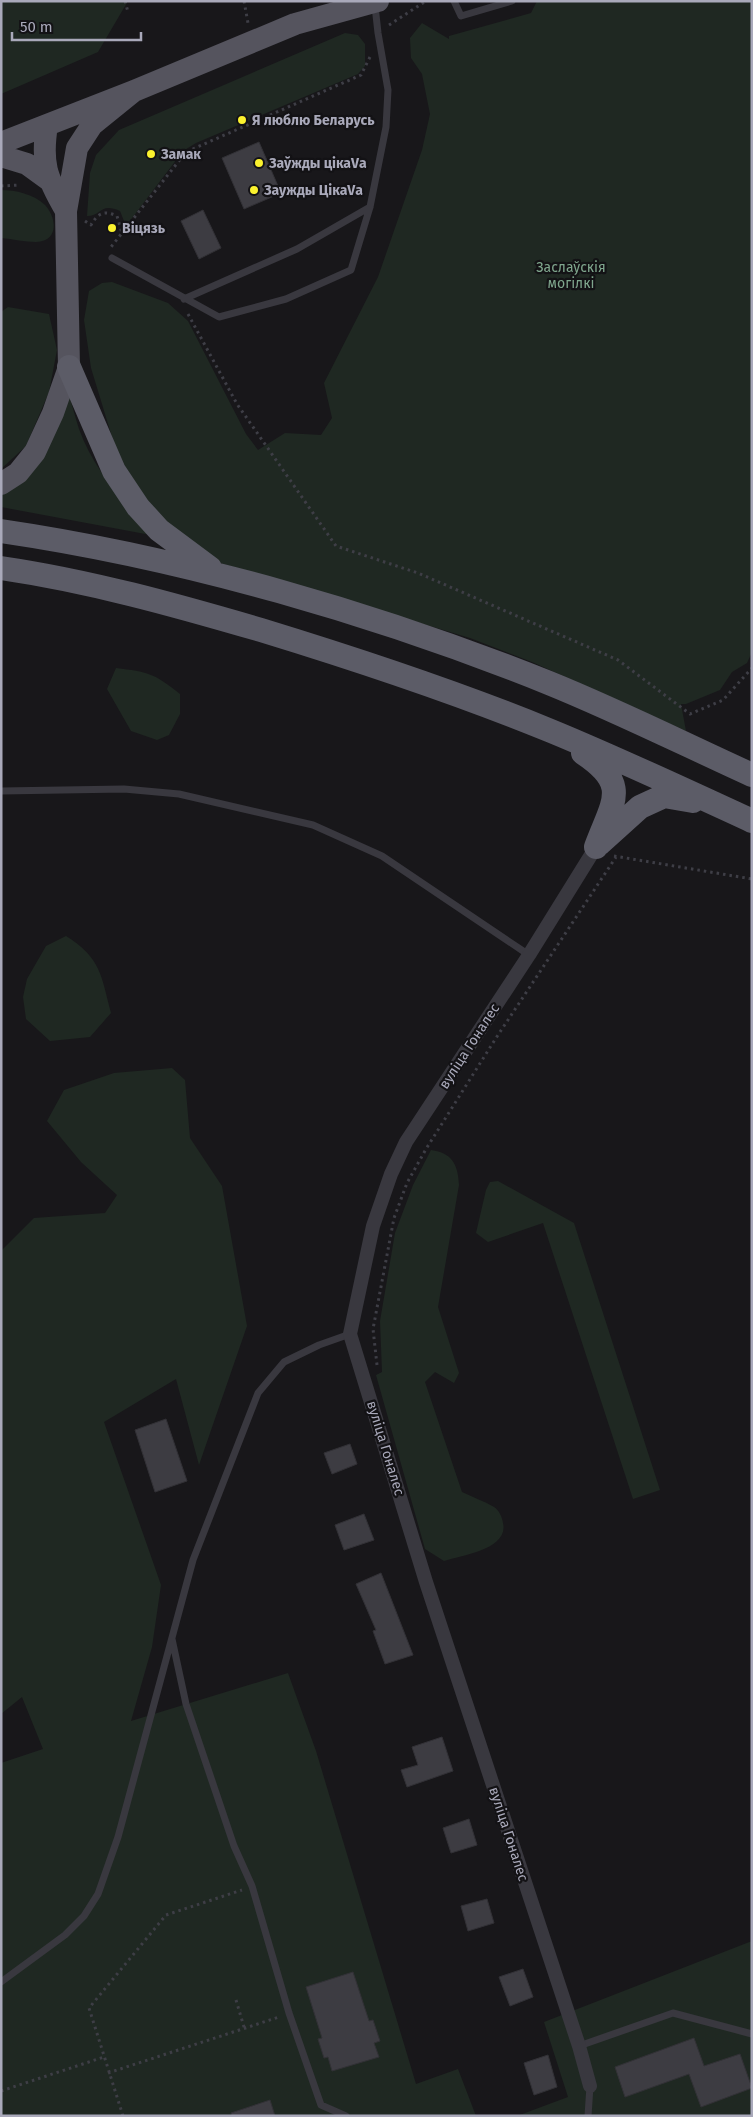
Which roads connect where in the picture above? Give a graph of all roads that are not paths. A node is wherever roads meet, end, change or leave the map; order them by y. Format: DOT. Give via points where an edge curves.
graph roads {
  1 [pos="321,1"];
  2 [pos="454,1"];
  3 [pos="512,1"];
  4 [pos="376,2"];
  5 [pos="295,24"];
  6 [pos="134,91"];
  7 [pos="47,125"];
  8 [pos="1,143"];
  9 [pos="77,148"];
  10 [pos="1,156"];
  11 [pos="49,180"];
  12 [pos="370,208"];
  13 [pos="66,211"];
  14 [pos="112,258"];
  15 [pos="184,299"];
  16 [pos="69,367"];
  17 [pos="1,484"];
  18 [pos="1,531"];
  19 [pos="1,568"];
  20 [pos="224,577"];
  21 [pos="551,731"];
  22 [pos="752,775"];
  23 [pos="1,791"];
  24 [pos="720,806"];
  25 [pos="752,820"];
  26 [pos="596,847"];
  27 [pos="529,955"];
  28 [pos="350,1334"];
  29 [pos="172,1636"];
  30 [pos="1,1982"];
  31 [pos="752,2034"];
  32 [pos="579,2046"];
  33 [pos="590,2086"];
  34 [pos="346,2116"];
  35 [pos="588,2116"];
  1 -- 5 [label="main road"];
  2 -- 3 [label="lane" via="461,16"];
  4 -- 5 [label="main road"];
  4 -- 12 [label="lane" via="388,99 386,127"];
  5 -- 6 [label="main road"];
  6 -- 7 [label="main road"];
  6 -- 9 [label="main road" via="92,125"];
  7 -- 8 [label="main road"];
  7 -- 9 [label="main road" via="66,136"];
  7 -- 11 [label="main road" via="43,152"];
  9 -- 13 [label="main road"];
  10 -- 11 [label="main road" via="26,164"];
  11 -- 13 [label="main road"];
  12 -- 15 [label="lane" via="298,249"];
  12 -- 15 [label="lane" via="351,270 286,298 219,316"];
  13 -- 16 [label="main road"];
  14 -- 15 [label="lane"];
  16 -- 17 [label="main road" via="35,452 18,473"];
  16 -- 20 [label="highway" via="114,471 138,507 159,530"];
  18 -- 20 [label="highway" via="162,561"];
  19 -- 21 [label="highway" via="100,585 201,612 359,660"];
  20 -- 22 [label="highway" via="457,648 558,687"];
  21 -- 24 [label="highway"];
  21 -- 26 [label="highway" via="602,766 614,781 615,797"];
  23 -- 27 [label="lane" via="124,789 180,794 313,825 382,856"];
  24 -- 25 [label="highway"];
  24 -- 26 [label="highway" via="664,796 640,807"];
  26 -- 27 [label="street, вуліца Гоналес"];
  27 -- 28 [label="street, вуліца Гоналес" via="410,1135 395,1166 373,1226"];
  28 -- 29 [label="lane" via="319,1344 284,1362 258,1393 193,1560"];
  28 -- 32 [label="street, вуліца Гоналес" via="426,1582"];
  29 -- 30 [label="lane" via="118,1837 98,1894 84,1916 65,1935"];
  29 -- 34 [label="lane" via="186,1704 234,1846 252,1886 289,2013 321,2105"];
  31 -- 32 [label="lane" via="673,2013"];
  32 -- 33 [label="street, вуліца Гоналес"];
  33 -- 35 [label="lane"];
}
